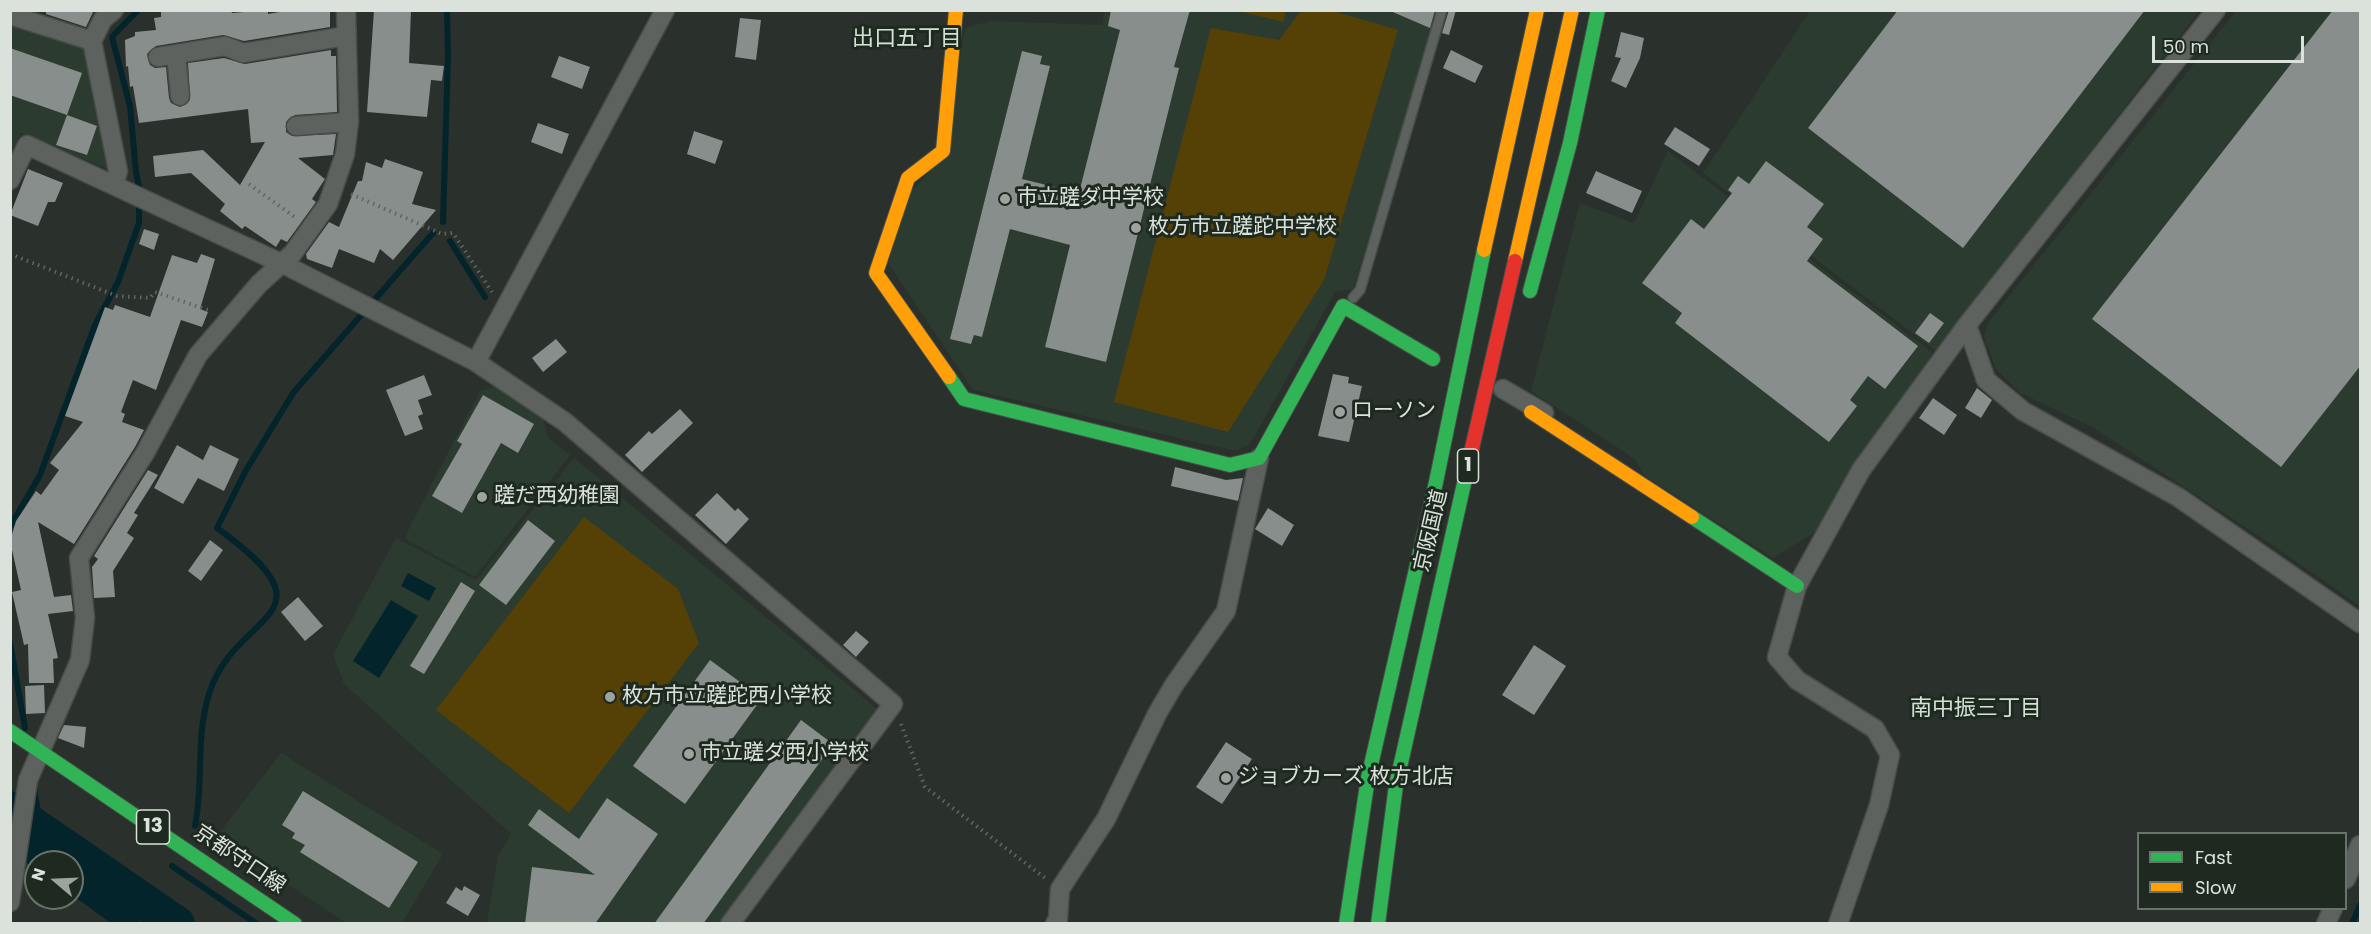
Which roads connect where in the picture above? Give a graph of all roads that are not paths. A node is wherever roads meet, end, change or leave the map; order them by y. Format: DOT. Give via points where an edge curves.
graph roads {
  1 [pos="114,10"];
  2 [pos="346,10"];
  3 [pos="665,10"];
  4 [pos="956,10"];
  5 [pos="1442,10"];
  6 [pos="1537,10"];
  7 [pos="1572,10"];
  8 [pos="1598,10"];
  9 [pos="2216,10"];
  10 [pos="10,15"];
  11 [pos="346,36"];
  12 [pos="92,41"];
  13 [pos="180,96"];
  14 [pos="349,122"];
  15 [pos="296,126"];
  16 [pos="12,175"];
  17 [pos="114,185"];
  18 [pos="283,264"];
  19 [pos="1527,300"];
  20 [pos="1348,302"];
  21 [pos="1967,325"];
  22 [pos="1433,359"];
  23 [pos="476,362"];
  24 [pos="1459,362"];
  25 [pos="1505,384"];
  26 [pos="1531,412"];
  27 [pos="1259,458"];
  28 [pos="1634,477"];
  29 [pos="1463,485"];
  30 [pos="1797,586"];
  31 [pos="2361,623"];
  32 [pos="10,731"];
  33 [pos="39,751"];
  34 [pos="15,838"];
  35 [pos="2361,845"];
  36 [pos="2347,877"];
  37 [pos="10,902"];
  38 [pos="2333,910"];
  39 [pos="295,924"];
  40 [pos="730,924"];
  41 [pos="1055,924"];
  42 [pos="1346,924"];
  43 [pos="1378,924"];
  44 [pos="1838,924"];
  45 [pos="2326,924"];
  1 -- 12 [label="street" via="103,19"];
  2 -- 11 [label="street"];
  3 -- 23 [label="street"];
  4 -- 27 [label="main road" via="943,151 908,178 876,273 964,399 1230,465"];
  5 -- 20 [label="lane" via="1360,290"];
  6 -- 24 [label="main road, 京阪国道 / 1"];
  7 -- 29 [label="main road, 京阪国道 / 1"];
  8 -- 19 [label="main road" via="1570,143"];
  9 -- 21 [label="street"];
  10 -- 12 [label="street"];
  11 -- 13 [label="street" via="243,53 225,46 167,55"];
  11 -- 14 [label="street"];
  12 -- 17 [label="street" via="118,171"];
  14 -- 15 [label="street"];
  14 -- 18 [label="street" via="336,187 311,229"];
  16 -- 17 [label="street" via="27,145"];
  17 -- 18 [label="street"];
  18 -- 23 [label="street"];
  18 -- 33 [label="street" via="259,284 198,355 145,453 79,558 85,618 80,660"];
  20 -- 22 [label="main road"];
  20 -- 24 [label="street"];
  20 -- 27 [label="main road"];
  21 -- 30 [label="street" via="1861,470"];
  21 -- 31 [label="street" via="1986,380 2023,411 2178,497"];
  23 -- 40 [label="street" via="564,422 893,704"];
  24 -- 42 [label="main road, 京阪国道 / 1" via="1437,482 1368,778"];
  25 -- 28 [label="street" via="1625,460"];
  25 -- 29 [label="main road"];
  26 -- 28 [label="main road"];
  27 -- 41 [label="street" via="1226,611 1169,695 1106,819 1060,890"];
  28 -- 30 [label="main road"];
  29 -- 43 [label="main road, 京阪国道 / 1" via="1396,785"];
  30 -- 44 [label="street" via="1777,657 1797,680 1875,729 1890,755 1879,805"];
  32 -- 33 [label="main road, 京都守口線 / 13"];
  33 -- 34 [label="street"];
  33 -- 39 [label="main road, 京都守口線 / 13"];
  34 -- 37 [label="street"];
  35 -- 36 [label="street"];
  38 -- 45 [label="street"];
}
